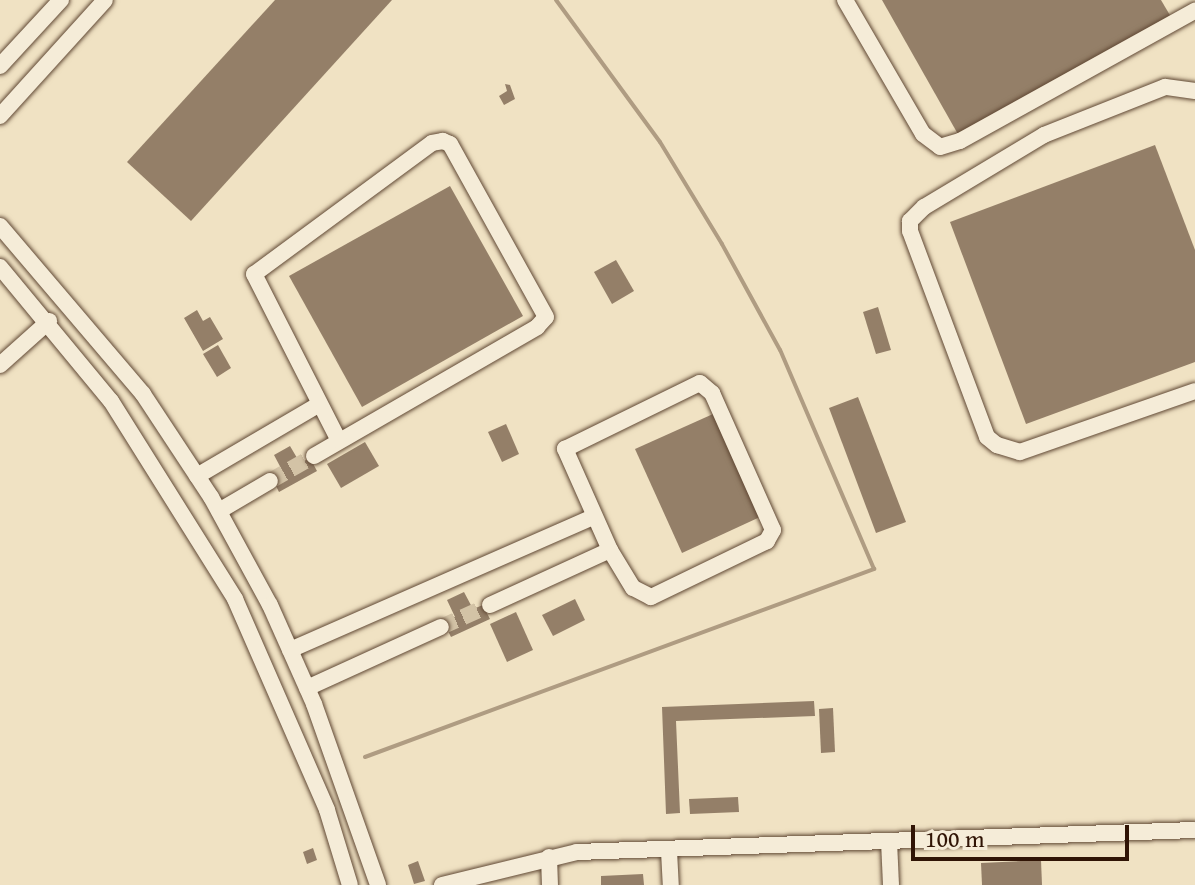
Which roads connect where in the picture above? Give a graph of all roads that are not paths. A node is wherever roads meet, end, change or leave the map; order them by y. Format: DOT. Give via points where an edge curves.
graph roads {
  1 [pos="61,0"];
  2 [pos="105,0"];
  3 [pos="845,0"];
  4 [pos="1195,11"];
  5 [pos="0,66"];
  6 [pos="1195,91"];
  7 [pos="0,116"];
  8 [pos="0,226"];
  9 [pos="0,267"];
  10 [pos="49,321"];
  11 [pos="2,359"];
  12 [pos="1195,391"];
  13 [pos="318,405"];
  14 [pos="339,441"];
  15 [pos="314,456"];
  16 [pos="197,476"];
  17 [pos="270,481"];
  18 [pos="219,511"];
  19 [pos="593,517"];
  20 [pos="610,550"];
  21 [pos="490,605"];
  22 [pos="441,627"];
  23 [pos="290,650"];
  24 [pos="307,688"];
  25 [pos="1195,830"];
  26 [pos="889,841"];
  27 [pos="669,851"];
  28 [pos="549,857"];
  29 [pos="350,885"];
  30 [pos="378,885"];
  31 [pos="442,885"];
  32 [pos="550,885"];
  33 [pos="671,885"];
  34 [pos="891,885"];
  1 -- 5 [label="lane"];
  2 -- 7 [label="lane"];
  3 -- 4 [label="lane" via="923,134 940,147 960,141"];
  6 -- 12 [label="lane" via="1165,87 1044,135 924,207 910,221 910,231 987,437 997,445 1020,452"];
  8 -- 16 [label="lane" via="133,382"];
  9 -- 10 [label="lane"];
  10 -- 11 [label="lane"];
  10 -- 29 [label="lane" via="164,480 235,599 327,810"];
  13 -- 14 [label="lane"];
  13 -- 14 [label="lane" via="254,274 432,143 450,144 546,317"];
  13 -- 16 [label="lane"];
  14 -- 15 [label="lane"];
  16 -- 18 [label="lane"];
  17 -- 18 [label="lane"];
  18 -- 23 [label="lane"];
  19 -- 20 [label="lane"];
  19 -- 20 [label="lane" via="565,449 691,385 707,386 773,530 770,537 651,597 633,588"];
  19 -- 23 [label="lane"];
  20 -- 21 [label="lane"];
  22 -- 24 [label="lane"];
  23 -- 24 [label="lane"];
  24 -- 30 [label="lane"];
  25 -- 26 [label="lane"];
  26 -- 27 [label="lane"];
  26 -- 34 [label="lane"];
  27 -- 28 [label="lane"];
  27 -- 33 [label="lane"];
  28 -- 31 [label="lane"];
  28 -- 32 [label="lane"];
}
